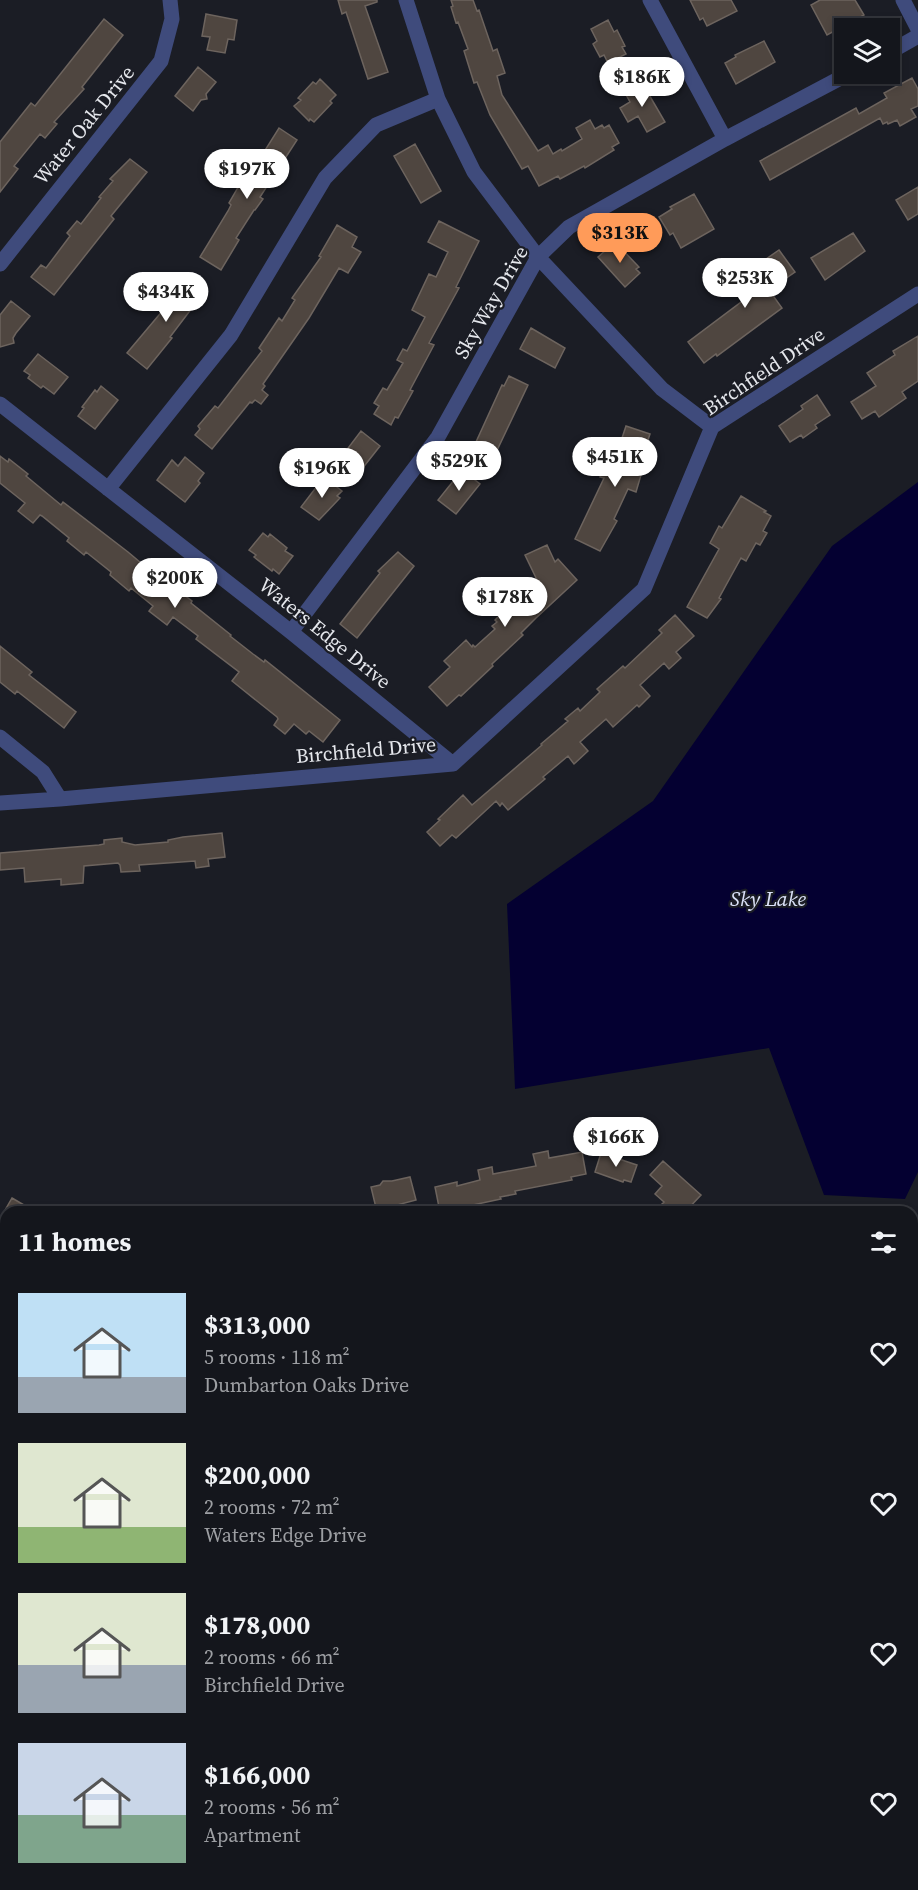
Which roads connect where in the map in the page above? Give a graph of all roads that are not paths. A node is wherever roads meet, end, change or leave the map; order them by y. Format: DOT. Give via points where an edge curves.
graph roads {
  1 [pos="170,0"];
  2 [pos="406,0"];
  3 [pos="650,0"];
  4 [pos="903,0"];
  5 [pos="918,29"];
  6 [pos="918,36"];
  7 [pos="900,46"];
  8 [pos="834,81"];
  9 [pos="438,99"];
  10 [pos="725,139"];
  11 [pos="538,257"];
  12 [pos="0,264"];
  13 [pos="918,294"];
  14 [pos="0,404"];
  15 [pos="712,427"];
  16 [pos="108,489"];
  17 [pos="291,633"];
  18 [pos="0,737"];
  19 [pos="453,764"];
  20 [pos="60,800"];
  21 [pos="0,803"];
  1 -- 12 [label="street, Water Oak Drive" via="172,19 161,61"];
  2 -- 9 [label="street"];
  3 -- 10 [label="street"];
  4 -- 5 [label="street"];
  6 -- 7 [label="street"];
  8 -- 10 [label="street, Sky Way Drive"];
  9 -- 11 [label="street" via="474,172"];
  9 -- 16 [label="street" via="376,125 325,178 231,335"];
  10 -- 11 [label="street, Sky Way Drive" via="569,227"];
  11 -- 15 [label="street" via="662,389"];
  11 -- 17 [label="street, Sky Way Drive" via="438,437"];
  13 -- 15 [label="street, Birchfield Drive"];
  14 -- 16 [label="street, Waters Edge Drive"];
  15 -- 19 [label="street, Birchfield Drive" via="644,589"];
  16 -- 17 [label="street, Waters Edge Drive"];
  17 -- 19 [label="street, Waters Edge Drive"];
  18 -- 20 [label="street" via="43,772"];
  19 -- 20 [label="street, Birchfield Drive"];
  20 -- 21 [label="street, Birchfield Drive"];
}
